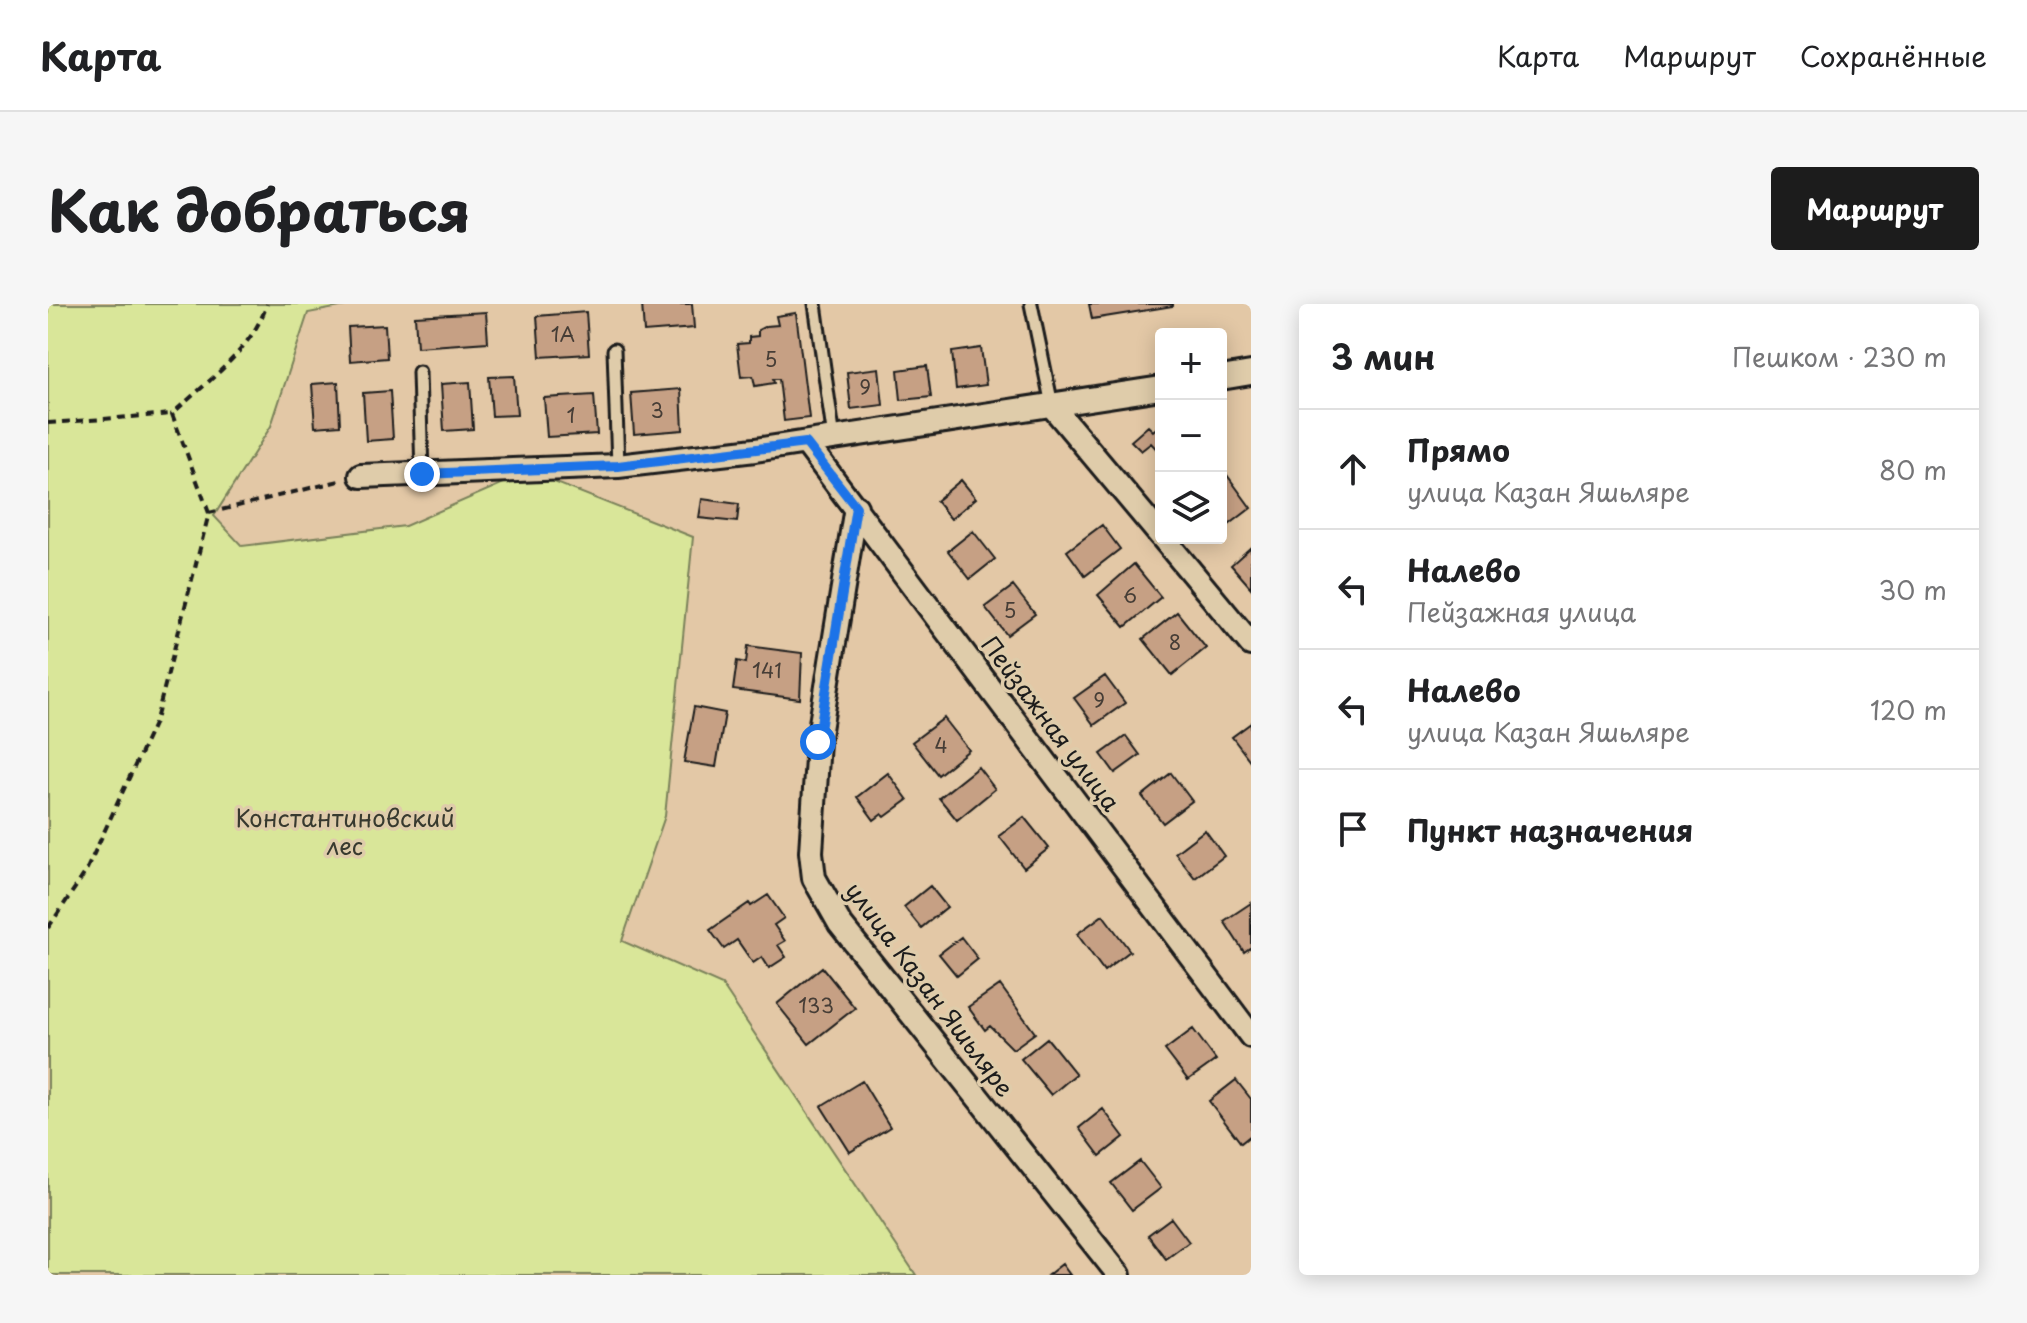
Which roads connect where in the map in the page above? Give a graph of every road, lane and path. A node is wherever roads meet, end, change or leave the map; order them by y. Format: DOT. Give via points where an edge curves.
graph roads {
  1 [pos="267,304"];
  2 [pos="815,304"];
  3 [pos="1031,304"];
  4 [pos="614,350"];
  5 [pos="419,372"];
  6 [pos="1251,373"];
  7 [pos="1227,377"];
  8 [pos="1155,389"];
  9 [pos="1052,406"];
  10 [pos="172,414"];
  11 [pos="48,423"];
  12 [pos="834,439"];
  13 [pos="806,443"];
  14 [pos="618,466"];
  15 [pos="422,474"];
  16 [pos="361,476"];
  17 [pos="856,507"];
  18 [pos="209,513"];
  19 [pos="1155,529"];
  20 [pos="1168,544"];
  21 [pos="1251,644"];
  22 [pos="48,928"];
  23 [pos="1251,1036"];
  24 [pos="1119,1275"];
  1 -- 10 [label="path" via="261,322 225,366"];
  2 -- 12 [label="lane"];
  3 -- 9 [label="lane"];
  4 -- 14 [label="lane"];
  5 -- 15 [label="lane"];
  6 -- 7 [label="street"];
  8 -- 9 [label="street"];
  9 -- 12 [label="street"];
  9 -- 19 [label="street"];
  10 -- 11 [label="path"];
  10 -- 18 [label="path"];
  12 -- 13 [label="street"];
  13 -- 14 [label="street"];
  13 -- 17 [label="street, Пейзажная улица"];
  14 -- 15 [label="street"];
  15 -- 16 [label="street"];
  16 -- 18 [label="path"];
  17 -- 23 [label="street, Пейзажная улица"];
  17 -- 24 [label="street, улица Казан Яшьляре" via="818,742 814,878 840,924"];
  18 -- 22 [label="path" via="156,720 85,873"];
  20 -- 21 [label="street"];
}
